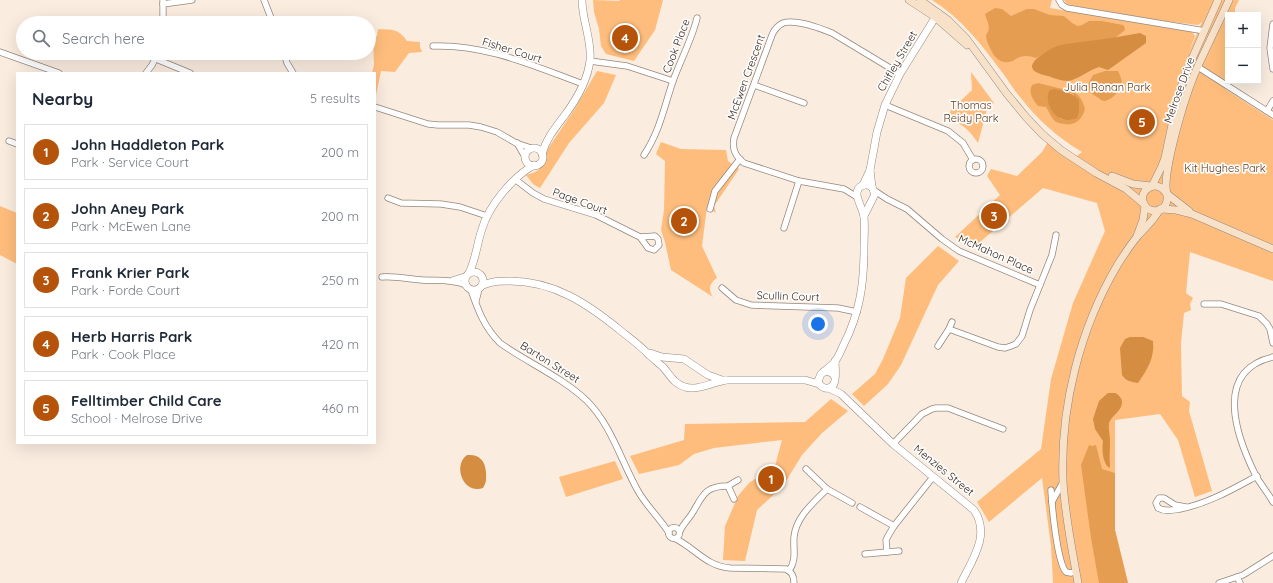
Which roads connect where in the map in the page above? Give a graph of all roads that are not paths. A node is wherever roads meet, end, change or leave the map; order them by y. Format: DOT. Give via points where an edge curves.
graph roads {
  1 [pos="192,0"];
  2 [pos="264,0"];
  3 [pos="582,0"];
  4 [pos="909,0"];
  5 [pos="920,0"];
  6 [pos="1059,0"];
  7 [pos="1218,0"];
  8 [pos="1229,0"];
  9 [pos="163,2"];
  10 [pos="937,15"];
  11 [pos="164,16"];
  12 [pos="271,16"];
  13 [pos="698,18"];
  14 [pos="1273,24"];
  15 [pos="1205,31"];
  16 [pos="1214,34"];
  17 [pos="433,46"];
  18 [pos="0,52"];
  19 [pos="16,58"];
  20 [pos="22,60"];
  21 [pos="154,60"];
  22 [pos="165,60"];
  23 [pos="286,60"];
  24 [pos="590,61"];
  25 [pos="1190,63"];
  26 [pos="1198,67"];
  27 [pos="1273,69"];
  28 [pos="56,72"];
  29 [pos="147,72"];
  30 [pos="188,72"];
  31 [pos="292,72"];
  32 [pos="900,74"];
  33 [pos="673,81"];
  34 [pos="583,84"];
  35 [pos="754,85"];
  36 [pos="1273,101"];
  37 [pos="804,103"];
  38 [pos="885,105"];
  39 [pos="376,107"];
  40 [pos="1267,111"];
  41 [pos="1273,115"];
  42 [pos="548,138"];
  43 [pos="9,141"];
  44 [pos="516,143"];
  45 [pos="16,144"];
  46 [pos="532,148"];
  47 [pos="542,154"];
  48 [pos="644,155"];
  49 [pos="525,158"];
  50 [pos="740,159"];
  51 [pos="973,160"];
  52 [pos="534,165"];
  53 [pos="1087,167"];
  54 [pos="870,170"];
  55 [pos="521,173"];
  56 [pos="516,180"];
  57 [pos="799,181"];
  58 [pos="861,186"];
  59 [pos="1151,186"];
  60 [pos="844,189"];
  61 [pos="874,189"];
  62 [pos="1167,194"];
  63 [pos="388,198"];
  64 [pos="858,198"];
  65 [pos="887,199"];
  66 [pos="872,200"];
  67 [pos="1144,205"];
  68 [pos="710,208"];
  69 [pos="1161,209"];
  70 [pos="1192,214"];
  71 [pos="487,216"];
  72 [pos="864,216"];
  73 [pos="784,228"];
  74 [pos="1056,235"];
  75 [pos="640,237"];
  76 [pos="1136,238"];
  77 [pos="1273,249"];
  78 [pos="475,256"];
  79 [pos="468,275"];
  80 [pos="481,275"];
  81 [pos="382,277"];
  82 [pos="451,281"];
  83 [pos="497,281"];
  84 [pos="1040,284"];
  85 [pos="468,287"];
  86 [pos="481,287"];
  87 [pos="722,288"];
  88 [pos="476,302"];
  89 [pos="1204,304"];
  90 [pos="857,312"];
  91 [pos="952,322"];
  92 [pos="949,329"];
  93 [pos="1273,343"];
  94 [pos="938,346"];
  95 [pos="644,350"];
  96 [pos="1273,357"];
  97 [pos="835,361"];
  98 [pos="822,373"];
  99 [pos="726,380"];
  100 [pos="805,380"];
  101 [pos="835,380"];
  102 [pos="819,384"];
  103 [pos="830,388"];
  104 [pos="841,394"];
  105 [pos="1003,429"];
  106 [pos="893,444"];
  107 [pos="806,469"];
  108 [pos="1257,476"];
  109 [pos="933,477"];
  110 [pos="738,480"];
  111 [pos="1063,482"];
  112 [pos="728,486"];
  113 [pos="827,489"];
  114 [pos="1051,490"];
  115 [pos="734,499"];
  116 [pos="1273,502"];
  117 [pos="852,503"];
  118 [pos="1052,503"];
  119 [pos="860,507"];
  120 [pos="1186,507"];
  121 [pos="663,523"];
  122 [pos="894,526"];
  123 [pos="677,530"];
  124 [pos="669,533"];
  125 [pos="676,539"];
  126 [pos="686,544"];
  127 [pos="899,551"];
  128 [pos="887,552"];
  129 [pos="865,554"];
  130 [pos="1273,556"];
  131 [pos="789,571"];
  132 [pos="1076,571"];
  133 [pos="1237,577"];
  134 [pos="794,583"];
  135 [pos="961,583"];
  136 [pos="1078,583"];
  137 [pos="1219,583"];
  138 [pos="1240,583"];
  1 -- 9 [label="street"];
  2 -- 12 [label="street"];
  3 -- 24 [label="street"];
  4 -- 10 [label="main road"];
  5 -- 10 [label="main road"];
  6 -- 15 [label="street" via="1067,8"];
  7 -- 15 [label="main road, Melrose Drive"];
  8 -- 16 [label="main road, Melrose Drive"];
  9 -- 11 [label="street"];
  10 -- 32 [label="street, Chifley Street"];
  10 -- 53 [label="main road" via="957,28 966,38 1042,134"];
  13 -- 33 [label="street, Cook Place"];
  14 -- 27 [label="street" via="1270,48"];
  15 -- 16 [label="main road"];
  15 -- 25 [label="main road, Melrose Drive"];
  16 -- 26 [label="main road, Melrose Drive"];
  17 -- 34 [label="street, Fisher Court" via="489,51"];
  18 -- 19 [label="street"];
  20 -- 28 [label="street"];
  21 -- 29 [label="street"];
  22 -- 30 [label="street"];
  23 -- 31 [label="street"];
  24 -- 33 [label="street, Cook Place" via="627,66"];
  24 -- 34 [label="street"];
  25 -- 26 [label="main road"];
  25 -- 59 [label="main road, Melrose Drive" via="1178,94 1161,168"];
  26 -- 40 [label="street"];
  26 -- 62 [label="main road, Melrose Drive" via="1175,134 1166,173"];
  32 -- 35 [label="street, McEwen Crescent" via="832,33 813,26 788,22 775,30"];
  32 -- 38 [label="street, Chifley Street"];
  33 -- 48 [label="street, Cook Place" via="657,132"];
  34 -- 42 [label="street"];
  35 -- 37 [label="street"];
  35 -- 50 [label="street, McEwen Crescent" via="733,143 734,151"];
  36 -- 40 [label="street"];
  38 -- 51 [label="street" via="948,131 963,143"];
  38 -- 54 [label="street, Chifley Street"];
  39 -- 44 [label="street" via="428,124 481,127 497,132"];
  40 -- 41 [label="street"];
  42 -- 46 [label="street"];
  42 -- 47 [label="street"];
  43 -- 45 [label="street"];
  44 -- 46 [label="street"];
  44 -- 49 [label="street"];
  46 -- 47 [label="street" via="540,150"];
  46 -- 49 [label="street" via="526,152"];
  47 -- 52 [label="street" via="541,162"];
  49 -- 52 [label="street" via="528,164"];
  49 -- 55 [label="street"];
  50 -- 57 [label="street" via="744,163"];
  50 -- 68 [label="street" via="715,191"];
  52 -- 55 [label="street"];
  53 -- 59 [label="main road" via="1128,182"];
  53 -- 67 [label="main road" via="1126,189"];
  54 -- 58 [label="street, Chifley Street"];
  54 -- 61 [label="street, Chifley Street"];
  55 -- 56 [label="street"];
  56 -- 71 [label="street" via="501,195"];
  56 -- 75 [label="street, Page Court" via="544,199 596,215"];
  57 -- 60 [label="street"];
  57 -- 73 [label="street"];
  58 -- 60 [label="street"];
  58 -- 61 [label="street" via="868,185"];
  58 -- 64 [label="street" via="857,192"];
  59 -- 62 [label="main road" via="1159,186"];
  59 -- 67 [label="main road" via="1144,192"];
  60 -- 64 [label="street"];
  61 -- 65 [label="street, McMahon Place"];
  61 -- 66 [label="street"];
  62 -- 69 [label="main road" via="1167,202"];
  62 -- 70 [label="main road"];
  63 -- 71 [label="street" via="401,203 454,206"];
  64 -- 66 [label="street" via="866,203"];
  64 -- 72 [label="street"];
  65 -- 66 [label="street"];
  65 -- 84 [label="street, McMahon Place" via="907,210 959,251"];
  66 -- 72 [label="street"];
  67 -- 69 [label="main road" via="1154,211"];
  67 -- 76 [label="main road" via="1143,220"];
  69 -- 70 [label="main road"];
  69 -- 76 [label="main road"];
  70 -- 77 [label="main road"];
  71 -- 78 [label="street"];
  72 -- 90 [label="street" via="864,270"];
  74 -- 84 [label="street, McMahon Place" via="1052,255"];
  76 -- 111 [label="main road" via="1105,288 1082,346 1065,424"];
  78 -- 79 [label="street"];
  78 -- 80 [label="street"];
  79 -- 80 [label="street" via="474,272"];
  79 -- 82 [label="street"];
  79 -- 85 [label="street"];
  80 -- 83 [label="street"];
  80 -- 86 [label="street"];
  81 -- 82 [label="street"];
  82 -- 85 [label="street"];
  83 -- 86 [label="street"];
  83 -- 95 [label="street" via="530,282 572,296 602,315"];
  84 -- 92 [label="street, McMahon Place" via="1022,336 1016,344 1005,348 998,347"];
  85 -- 86 [label="street"];
  85 -- 88 [label="street, Barton Street"];
  86 -- 88 [label="street"];
  87 -- 90 [label="street, Scullin Court" via="736,300 751,305 838,308"];
  88 -- 121 [label="street, Barton Street" via="484,324 500,343 570,386 592,407 604,424 638,491"];
  89 -- 93 [label="street" via="1221,304 1259,316 1270,329"];
  90 -- 97 [label="street" via="851,331"];
  91 -- 92 [label="street"];
  92 -- 94 [label="street"];
  95 -- 99 [label="street" via="659,356 681,358 710,376"];
  95 -- 99 [label="street" via="681,386 697,388"];
  96 -- 108 [label="street" via="1258,362 1246,371 1235,392 1234,410 1238,428"];
  97 -- 98 [label="street"];
  97 -- 101 [label="street"];
  98 -- 100 [label="street"];
  98 -- 101 [label="street" via="831,373"];
  98 -- 102 [label="street" via="818,379"];
  99 -- 100 [label="street"];
  100 -- 102 [label="street"];
  101 -- 103 [label="street"];
  101 -- 104 [label="street, Menzies Street"];
  102 -- 103 [label="street" via="824,388"];
  103 -- 104 [label="street, Menzies Street"];
  104 -- 106 [label="street, Menzies Street"];
  105 -- 106 [label="street" via="948,408 932,409 922,414"];
  106 -- 109 [label="street, Menzies Street"];
  107 -- 113 [label="street"];
  108 -- 116 [label="street"];
  108 -- 120 [label="street" via="1202,504"];
  109 -- 122 [label="street"];
  109 -- 135 [label="street, Menzies Street" via="971,506 980,520 981,539"];
  110 -- 112 [label="street"];
  111 -- 118 [label="street"];
  111 -- 132 [label="main road"];
  112 -- 115 [label="street"];
  112 -- 123 [label="street" via="707,490 691,515"];
  113 -- 117 [label="street"];
  113 -- 131 [label="street" via="806,509 800,519 794,537 794,564"];
  114 -- 118 [label="street"];
  118 -- 132 [label="street" via="1062,565 1066,572"];
  119 -- 122 [label="street"];
  120 -- 120 [label="street" via="1162,510 1156,502 1159,498 1164,498 1177,506"];
  121 -- 123 [label="street, Barton Street"];
  121 -- 124 [label="street, Barton Street"];
  122 -- 128 [label="street" via="886,540"];
  123 -- 124 [label="street" via="670,529"];
  123 -- 125 [label="street" via="679,537"];
  123 -- 126 [label="street"];
  124 -- 125 [label="street" via="671,538"];
  125 -- 126 [label="street"];
  126 -- 131 [label="street" via="706,561 720,567"];
  127 -- 128 [label="street"];
  128 -- 129 [label="street"];
  130 -- 133 [label="street"];
  131 -- 134 [label="street"];
  132 -- 136 [label="main road"];
  133 -- 137 [label="street"];
  133 -- 138 [label="street"];
}
